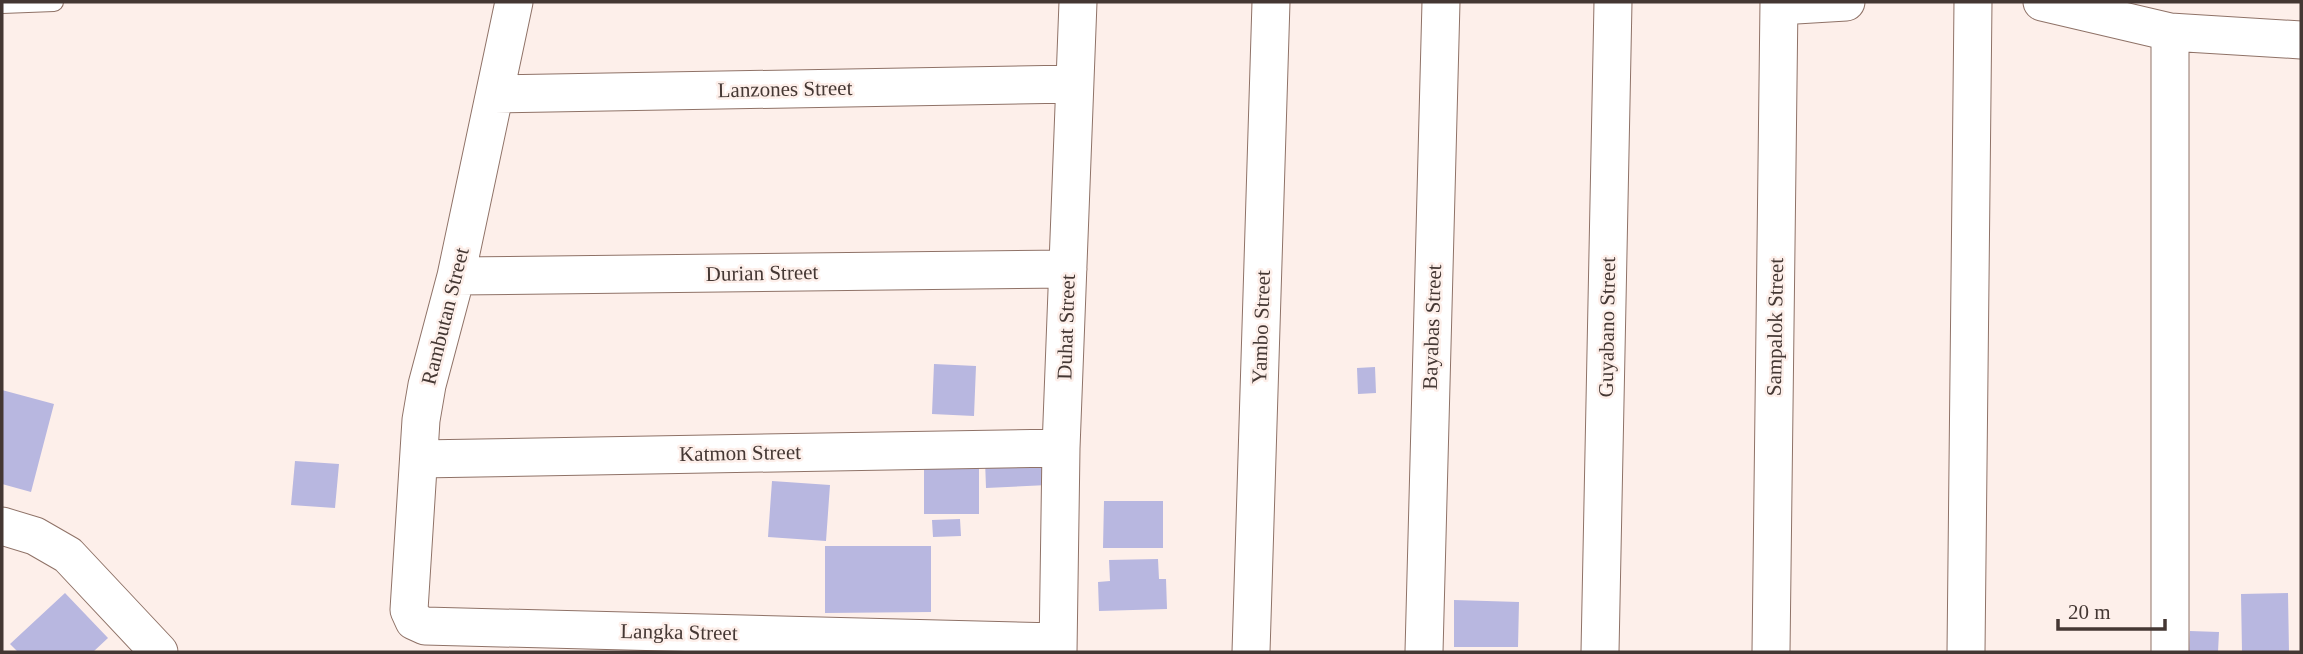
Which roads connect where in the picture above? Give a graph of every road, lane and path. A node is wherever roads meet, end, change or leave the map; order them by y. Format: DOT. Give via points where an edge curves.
graph roads {
  1 [pos="54,2"];
  2 [pos="514,2"];
  3 [pos="1078,2"];
  4 [pos="1270,2"];
  5 [pos="1441,2"];
  6 [pos="1613,2"];
  7 [pos="1846,2"];
  8 [pos="1973,2"];
  9 [pos="2042,2"];
  10 [pos="2,4"];
  11 [pos="1779,4"];
  12 [pos="2170,32"];
  13 [pos="2301,40"];
  14 [pos="1074,85"];
  15 [pos="495,94"];
  16 [pos="1068,269"];
  17 [pos="456,276"];
  18 [pos="1061,448"];
  19 [pos="419,459"];
  20 [pos="2,526"];
  21 [pos="425,626"];
  22 [pos="1058,647"];
  23 [pos="159,652"];
  24 [pos="1251,652"];
  25 [pos="1424,652"];
  26 [pos="1600,652"];
  27 [pos="1771,652"];
  28 [pos="1966,652"];
  29 [pos="2170,652"];
  1 -- 10 [label="lane"];
  2 -- 15 [label="street, Rambutan Street"];
  3 -- 14 [label="street, Duhat Street"];
  4 -- 24 [label="street, Yambo Street"];
  5 -- 25 [label="street, Bayabas Street"];
  6 -- 26 [label="street, Guyabano Street"];
  7 -- 11 [label="street"];
  8 -- 28 [label="street"];
  9 -- 12 [label="street"];
  11 -- 27 [label="street, Sampalok Street"];
  12 -- 13 [label="street"];
  12 -- 29 [label="street"];
  14 -- 15 [label="street, Lanzones Street"];
  14 -- 16 [label="street, Duhat Street"];
  15 -- 17 [label="street, Rambutan Street"];
  16 -- 17 [label="street, Durian Street"];
  16 -- 18 [label="street, Duhat Street"];
  17 -- 19 [label="street, Rambutan Street" via="427,385"];
  18 -- 19 [label="street, Katmon Street"];
  18 -- 22 [label="street, Duhat Street"];
  19 -- 21 [label="street, Rambutan Street" via="409,610 414,621"];
  20 -- 23 [label="street" via="36,536 68,555"];
  21 -- 22 [label="street, Langka Street"];
}
